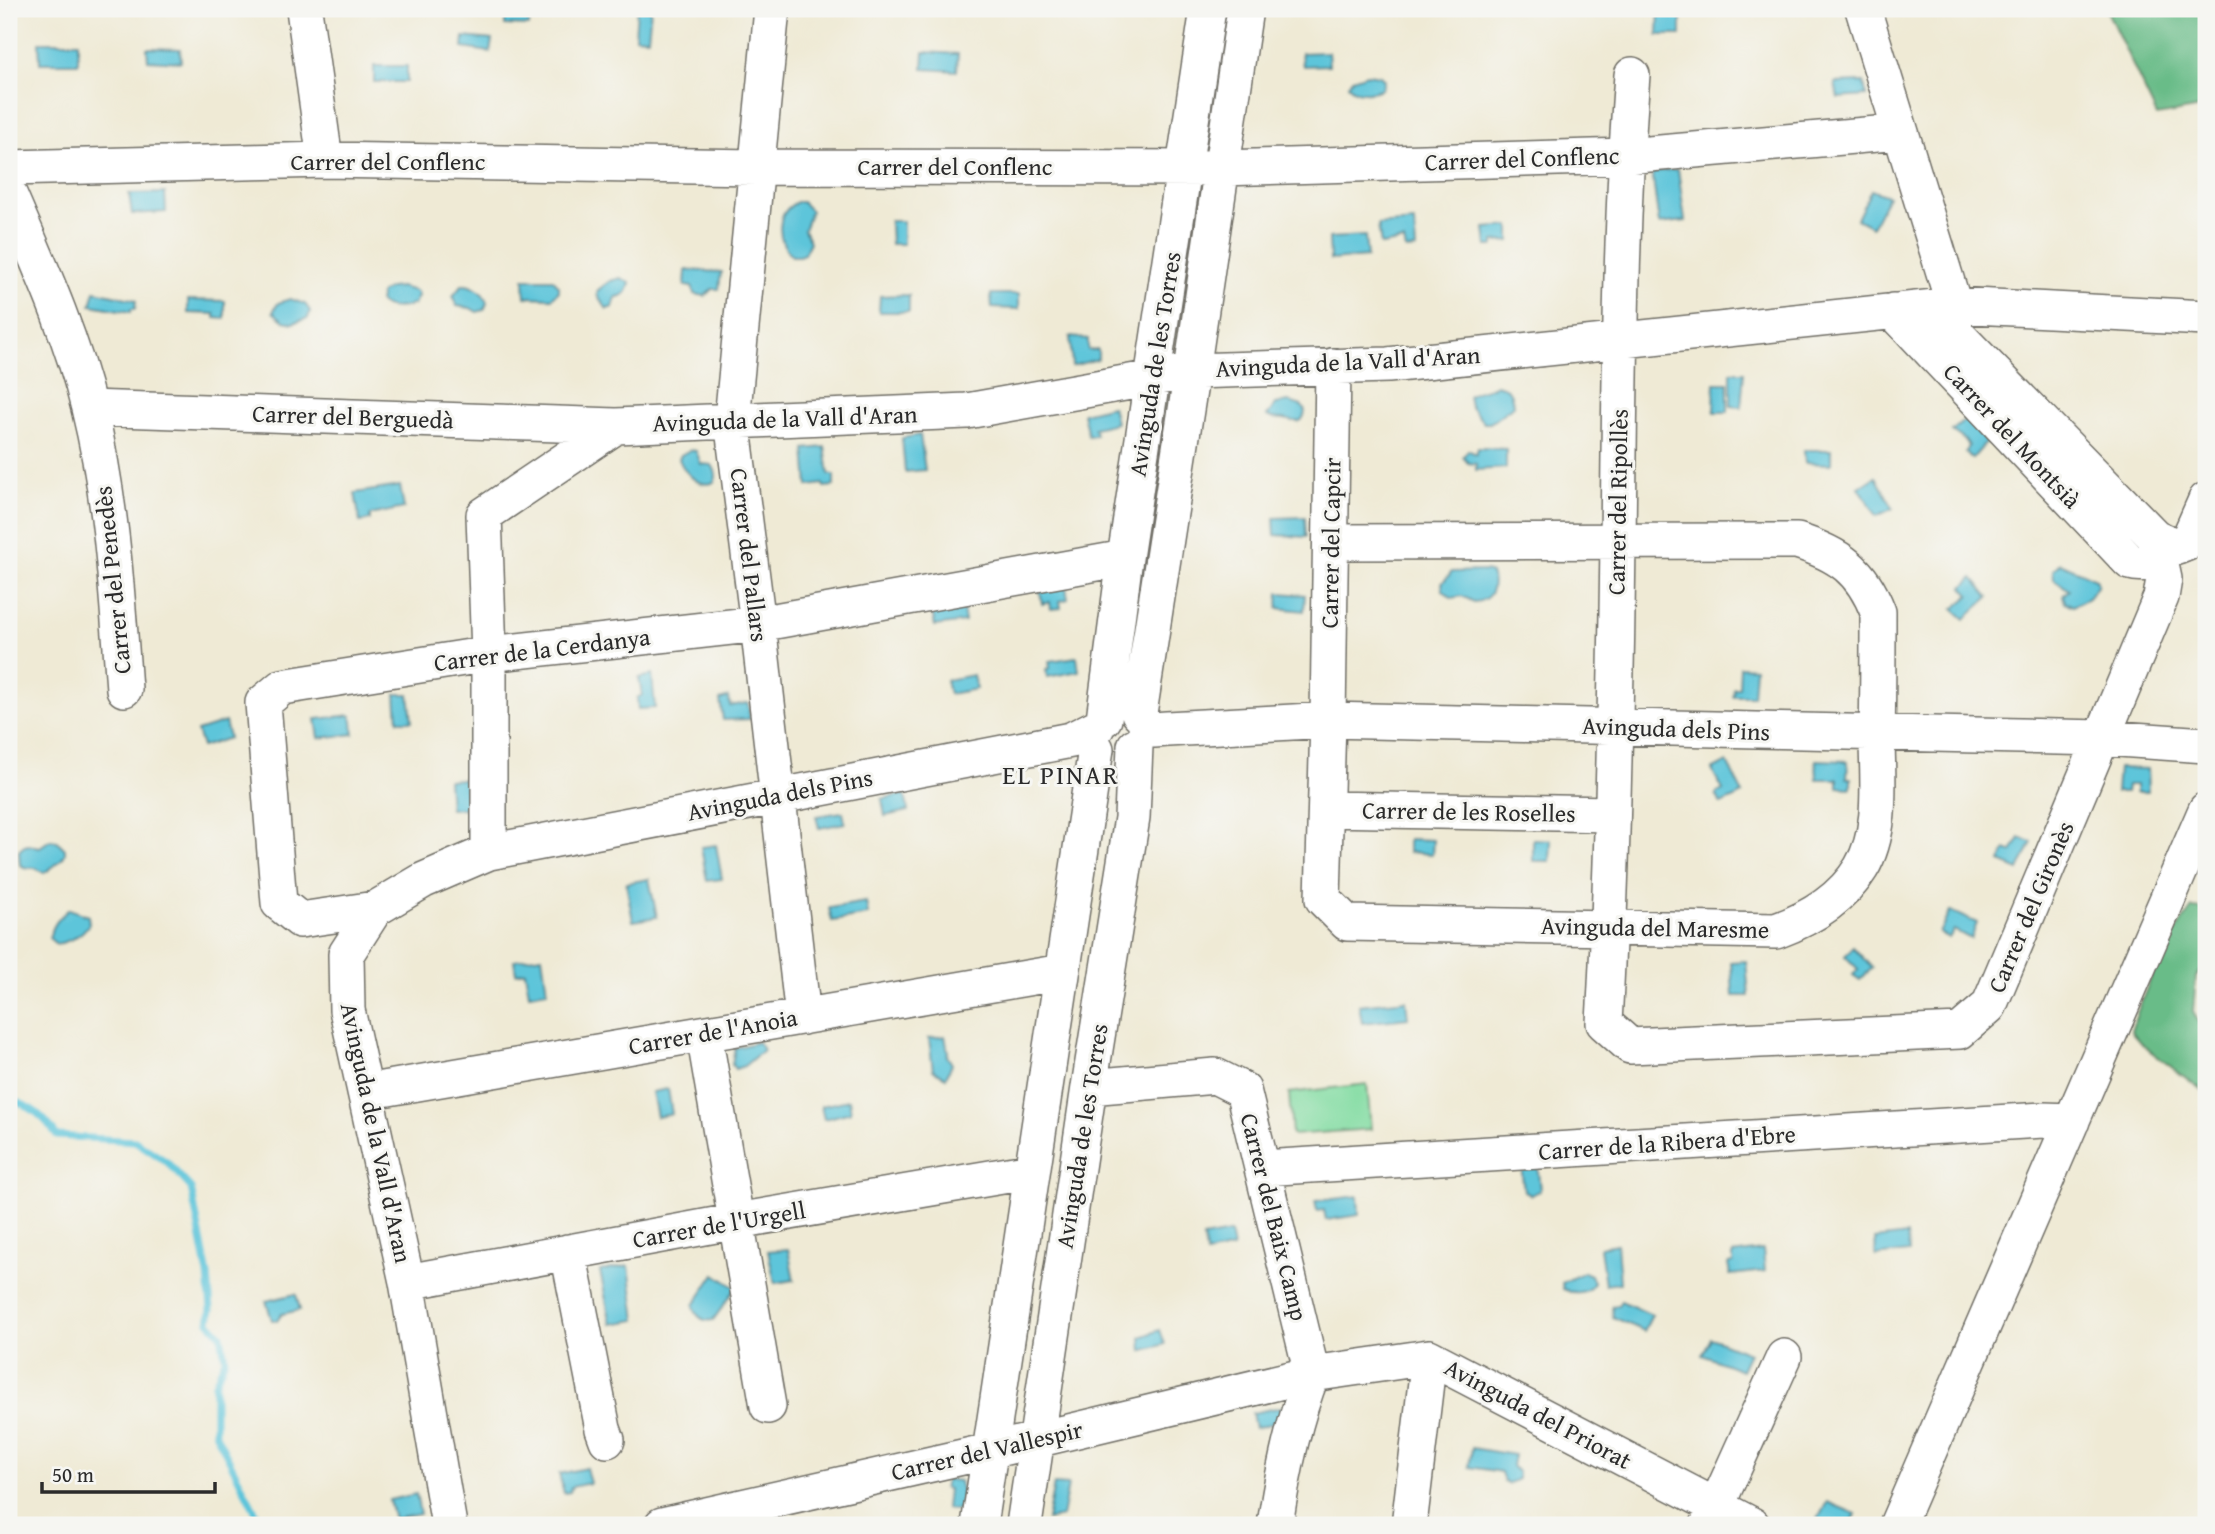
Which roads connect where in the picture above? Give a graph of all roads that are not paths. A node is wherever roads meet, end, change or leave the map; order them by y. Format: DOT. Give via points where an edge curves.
graph roads {
  1 [pos="304,9"];
  2 [pos="772,9"];
  3 [pos="1208,9"];
  4 [pos="1245,9"];
  5 [pos="1863,9"];
  6 [pos="1632,75"];
  7 [pos="1900,132"];
  8 [pos="1626,156"];
  9 [pos="325,160"];
  10 [pos="755,167"];
  11 [pos="9,168"];
  12 [pos="1184,168"];
  13 [pos="1222,168"];
  14 [pos="9,194"];
  15 [pos="1942,307"];
  16 [pos="1894,311"];
  17 [pos="2206,318"];
  18 [pos="1619,340"];
  19 [pos="1333,366"];
  20 [pos="1192,371"];
  21 [pos="1152,379"];
  22 [pos="89,408"];
  23 [pos="732,420"];
  24 [pos="616,426"];
  25 [pos="2206,500"];
  26 [pos="1332,542"];
  27 [pos="1618,542"];
  28 [pos="2148,550"];
  29 [pos="1125,558"];
  30 [pos="758,624"];
  31 [pos="489,654"];
  32 [pos="124,689"];
  33 [pos="1328,720"];
  34 [pos="1614,727"];
  35 [pos="1140,729"];
  36 [pos="1877,734"];
  37 [pos="1093,736"];
  38 [pos="2104,738"];
  39 [pos="2206,744"];
  40 [pos="777,795"];
  41 [pos="1326,809"];
  42 [pos="2206,810"];
  43 [pos="1612,814"];
  44 [pos="489,852"];
  45 [pos="2206,874"];
  46 [pos="2171,894"];
  47 [pos="375,909"];
  48 [pos="1609,929"];
  49 [pos="1062,972"];
  50 [pos="803,1017"];
  51 [pos="704,1034"];
  52 [pos="1089,1087"];
  53 [pos="365,1092"];
  54 [pos="2072,1121"];
  55 [pos="1262,1168"];
  56 [pos="1032,1171"];
  57 [pos="737,1221"];
  58 [pos="568,1252"];
  59 [pos="407,1282"];
  60 [pos="1429,1357"];
  61 [pos="1784,1357"];
  62 [pos="1312,1374"];
  63 [pos="768,1406"];
  64 [pos="1037,1438"];
  65 [pos="607,1440"];
  66 [pos="989,1451"];
  67 [pos="1712,1517"];
  68 [pos="449,1525"];
  69 [pos="662,1525"];
  70 [pos="979,1525"];
  71 [pos="1024,1525"];
  72 [pos="1275,1525"];
  73 [pos="1409,1525"];
  74 [pos="1752,1525"];
  75 [pos="1897,1525"];
  1 -- 9 [label="street"];
  2 -- 10 [label="street, Carrer del Pallars"];
  3 -- 12 [label="street, Avinguda de les Torres"];
  4 -- 13 [label="street, Avinguda de les Torres"];
  5 -- 7 [label="street, Carrer del Montsià"];
  6 -- 8 [label="street, Carrer del Ripollès"];
  7 -- 8 [label="street, Carrer del Conflenc"];
  7 -- 15 [label="street, Carrer del Montsià"];
  8 -- 13 [label="street, Carrer del Conflenc"];
  8 -- 18 [label="street, Carrer del Ripollès"];
  9 -- 10 [label="street, Carrer del Conflenc"];
  9 -- 11 [label="street, Carrer del Conflenc"];
  10 -- 12 [label="street, Carrer del Conflenc"];
  10 -- 23 [label="street, Carrer del Pallars"];
  12 -- 13 [label="street, Carrer del Conflenc"];
  12 -- 21 [label="street, Avinguda de les Torres"];
  13 -- 20 [label="street, Avinguda de les Torres"];
  14 -- 22 [label="street, Carrer del Penedès" via="56,304"];
  15 -- 16 [label="street, Avinguda de la Vall d'Aran"];
  15 -- 17 [label="street, Avinguda de la Vall d'Aran"];
  15 -- 28 [label="street, Carrer del Montsià"];
  16 -- 18 [label="street, Avinguda de la Vall d'Aran"];
  16 -- 28 [label="street, Carrer del Montsià"];
  18 -- 19 [label="street, Avinguda de la Vall d'Aran" via="1388,365"];
  18 -- 27 [label="street, Carrer del Ripollès"];
  19 -- 20 [label="street, Avinguda de la Vall d'Aran"];
  19 -- 26 [label="street, Carrer del Capcir"];
  20 -- 21 [label="street, Avinguda de la Vall d'Aran"];
  20 -- 35 [label="street, Avinguda de les Torres"];
  21 -- 23 [label="street, Avinguda de la Vall d'Aran" via="967,411"];
  21 -- 29 [label="street, Avinguda de les Torres"];
  22 -- 24 [label="street, Carrer del Berguedà"];
  22 -- 32 [label="street, Carrer del Penedès" via="112,526"];
  23 -- 24 [label="street, Avinguda de la Vall d'Aran"];
  23 -- 30 [label="street, Carrer del Pallars"];
  24 -- 31 [label="street, Avinguda de la Vall d'Aran" via="484,515"];
  25 -- 28 [label="street" via="2186,543"];
  26 -- 27 [label="street, Avinguda del Maresme"];
  26 -- 33 [label="street, Carrer del Capcir"];
  27 -- 34 [label="street, Carrer del Ripollès"];
  27 -- 36 [label="street, Avinguda del Maresme" via="1797,541 1827,551 1850,567 1869,589 1878,612"];
  28 -- 38 [label="street, Carrer del Gironès" via="2164,579 2161,597"];
  29 -- 30 [label="street, Carrer de la Cerdanya"];
  29 -- 37 [label="street, Avinguda de les Torres"];
  30 -- 31 [label="street, Carrer de la Cerdanya"];
  30 -- 40 [label="street, Carrer del Pallars"];
  31 -- 44 [label="street, Avinguda de la Vall d'Aran"];
  31 -- 47 [label="street, Carrer de la Cerdanya" via="282,687 263,703 279,903 300,920"];
  33 -- 34 [label="street, Avinguda dels Pins"];
  33 -- 35 [label="street, Avinguda dels Pins"];
  33 -- 41 [label="street, Avinguda del Maresme"];
  34 -- 36 [label="street, Avinguda dels Pins"];
  34 -- 43 [label="street, Carrer del Ripollès"];
  35 -- 37 [label="street, Avinguda dels Pins" via="1119,757 1101,755"];
  35 -- 52 [label="street, Avinguda de les Torres" via="1132,818"];
  36 -- 38 [label="street, Avinguda dels Pins"];
  36 -- 48 [label="street, Avinguda del Maresme" via="1877,819 1871,841 1863,866 1851,883 1825,906 1776,931"];
  37 -- 40 [label="street, Avinguda dels Pins"];
  37 -- 49 [label="street, Avinguda de les Torres"];
  38 -- 39 [label="street, Avinguda dels Pins"];
  38 -- 48 [label="street, Carrer del Gironès" via="1989,1006 1959,1031 1630,1046 1604,1023"];
  40 -- 44 [label="street, Avinguda dels Pins"];
  40 -- 50 [label="street, Carrer del Pallars"];
  41 -- 43 [label="street, Carrer de les Roselles"];
  41 -- 48 [label="street, Avinguda del Maresme" via="1323,899 1347,923"];
  42 -- 46 [label="street"];
  43 -- 48 [label="street, Carrer del Ripollès"];
  44 -- 47 [label="street, Avinguda de la Vall d'Aran" via="424,880"];
  45 -- 46 [label="street"];
  46 -- 54 [label="street"];
  47 -- 53 [label="street, Avinguda de la Vall d'Aran" via="346,954 347,1010"];
  49 -- 50 [label="street, Carrer de l'Anoia"];
  49 -- 56 [label="street, Avinguda de les Torres"];
  50 -- 51 [label="street, Carrer de l'Anoia"];
  51 -- 53 [label="street, Carrer de l'Anoia"];
  51 -- 57 [label="street"];
  52 -- 55 [label="street, Carrer del Baix Camp" via="1215,1076 1243,1090"];
  52 -- 64 [label="street, Avinguda de les Torres"];
  53 -- 59 [label="street, Avinguda de la Vall d'Aran"];
  54 -- 55 [label="street, Carrer de la Ribera d'Ebre"];
  54 -- 75 [label="street"];
  55 -- 62 [label="street, Carrer del Baix Camp"];
  56 -- 57 [label="street, Carrer de l'Urgell"];
  56 -- 66 [label="street, Avinguda de les Torres"];
  57 -- 58 [label="street, Carrer de l'Urgell"];
  57 -- 63 [label="street"];
  58 -- 59 [label="street, Carrer de l'Urgell"];
  58 -- 65 [label="street"];
  59 -- 68 [label="street, Avinguda de la Vall d'Aran"];
  60 -- 62 [label="street, Avinguda del Priorat"];
  60 -- 67 [label="street, Avinguda del Priorat"];
  60 -- 73 [label="street"];
  61 -- 67 [label="street"];
  62 -- 64 [label="street, Carrer del Vallespir"];
  62 -- 72 [label="street" via="1301,1401"];
  64 -- 66 [label="street, Carrer del Vallespir"];
  64 -- 71 [label="street, Avinguda de les Torres"];
  66 -- 69 [label="street, Carrer del Vallespir"];
  66 -- 70 [label="street, Avinguda de les Torres"];
  67 -- 74 [label="street, Avinguda del Priorat"];
}
